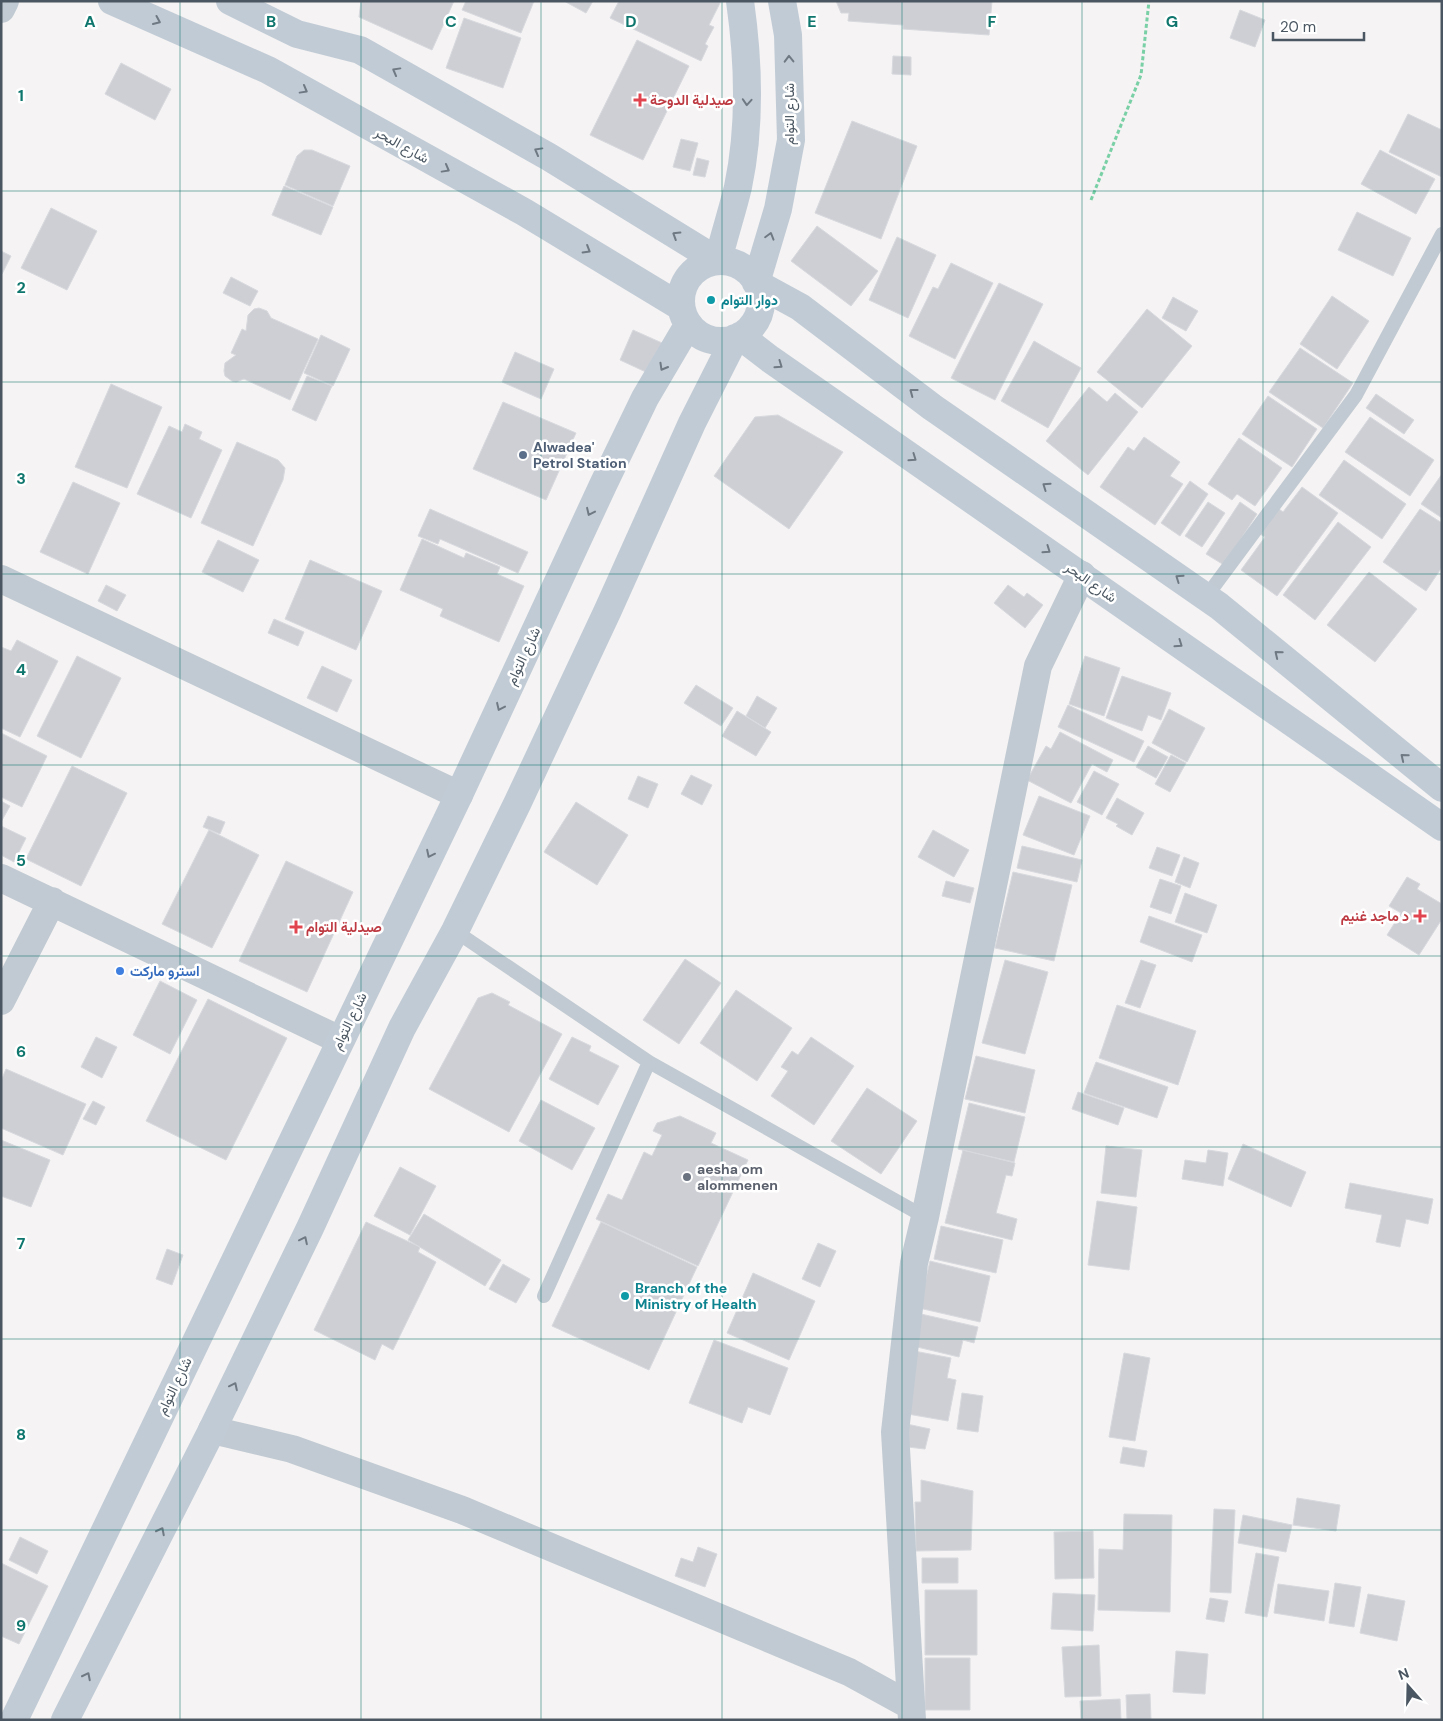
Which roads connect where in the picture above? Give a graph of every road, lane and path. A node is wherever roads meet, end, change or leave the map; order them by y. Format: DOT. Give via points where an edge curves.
graph roads {
  1 [pos="5,1"];
  2 [pos="112,1"];
  3 [pos="230,1"];
  4 [pos="740,1"];
  5 [pos="782,1"];
  6 [pos="1149,1"];
  7 [pos="1,9"];
  8 [pos="1091,200"];
  9 [pos="1442,234"];
  10 [pos="718,261"];
  11 [pos="685,316"];
  12 [pos="738,337"];
  13 [pos="1082,575"];
  14 [pos="1,579"];
  15 [pos="1206,597"];
  16 [pos="1442,788"];
  17 [pos="459,795"];
  18 [pos="1442,827"];
  19 [pos="1,878"];
  20 [pos="52,901"];
  21 [pos="455,931"];
  22 [pos="1,1001"];
  23 [pos="340,1040"];
  24 [pos="649,1062"];
  25 [pos="925,1217"];
  26 [pos="544,1296"];
  27 [pos="212,1430"];
  28 [pos="912,1713"];
  29 [pos="14,1720"];
  30 [pos="65,1720"];
  1 -- 7 [label="street"];
  2 -- 11 [label="main road, شارع البحر, one-way" via="268,70 524,212"];
  10 -- 3 [label="main road, one-way" via="549,157 360,50 297,34"];
  4 -- 10 [label="main road, one-way" via="748,93 743,155 738,188"];
  15 -- 5 [label="main road, شارع التوام, one-way" via="932,407 800,306 756,283 778,209 791,140 788,35"];
  6 -- 8 [label="path" via="1141,75"];
  9 -- 15 [label="lane" via="1356,395"];
  10 -- 11 [label="main road" via="697,268 690,276 681,296"];
  10 -- 12 [label="main road" via="731,262 743,268 760,289 758,316 751,328"];
  11 -- 12 [label="main road" via="704,338 725,341"];
  11 -- 17 [label="main road, شارع التوام, one-way"];
  12 -- 13 [label="main road, شارع البحر, one-way"];
  12 -- 21 [label="main road" via="692,423 608,610"];
  13 -- 18 [label="main road, شارع البحر, one-way"];
  13 -- 25 [label="street" via="1038,666"];
  14 -- 17 [label="street"];
  16 -- 15 [label="main road, one-way"];
  17 -- 23 [label="main road, شارع التوام, one-way"];
  19 -- 20 [label="street"];
  20 -- 22 [label="street"];
  20 -- 23 [label="street"];
  21 -- 24 [label="lane"];
  27 -- 21 [label="main road, one-way" via="402,1028"];
  23 -- 29 [label="main road, شارع التوام"];
  24 -- 25 [label="lane"];
  24 -- 26 [label="lane"];
  25 -- 28 [label="street" via="914,1263 895,1432"];
  27 -- 28 [label="street" via="292,1449 462,1510 849,1672"];
  30 -- 27 [label="main road, one-way"];
}
